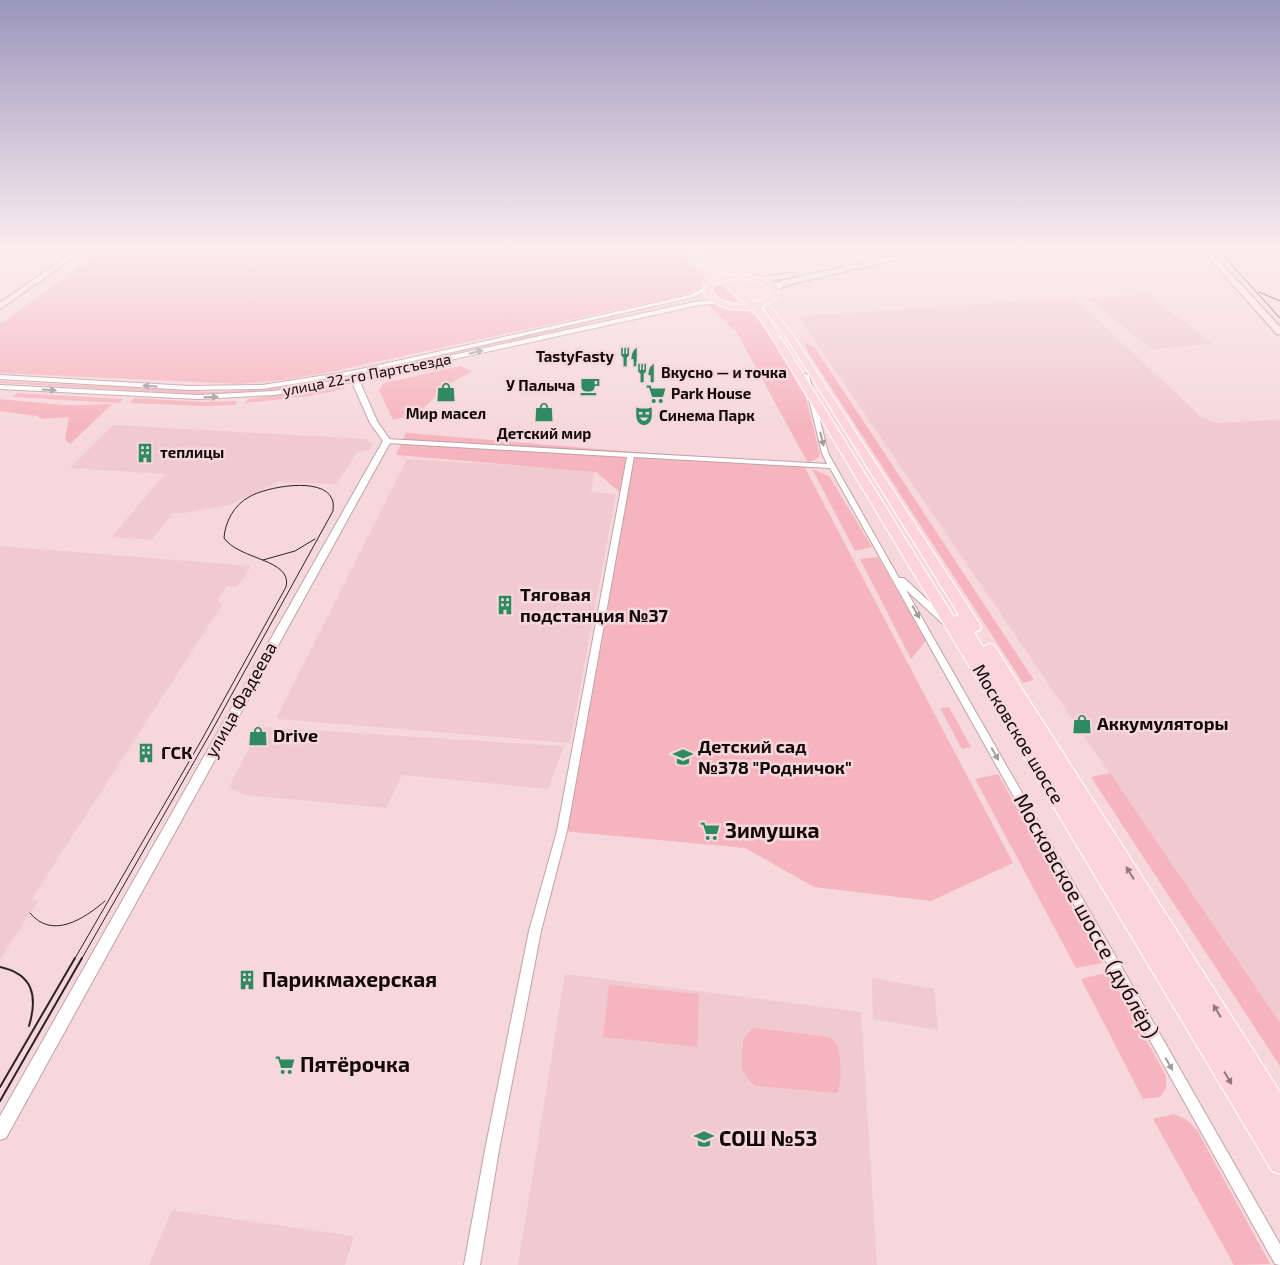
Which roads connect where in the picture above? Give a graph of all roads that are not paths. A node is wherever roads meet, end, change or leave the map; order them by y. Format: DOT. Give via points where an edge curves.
graph roads {
  1 [pos="637,309"];
  2 [pos="665,309"];
  3 [pos="761,309"];
  4 [pos="762,309"];
  5 [pos="763,309"];
  6 [pos="1259,309"];
  7 [pos="1280,332"];
  8 [pos="440,356"];
  9 [pos="806,375"];
  10 [pos="354,376"];
  11 [pos="0,377"];
  12 [pos="0,387"];
  13 [pos="810,390"];
  14 [pos="387,440"];
  15 [pos="631,454"];
  16 [pos="832,466"];
  17 [pos="894,572"];
  18 [pos="954,630"];
  19 [pos="982,656"];
  20 [pos="1280,1111"];
  21 [pos="0,1132"];
  22 [pos="1280,1140"];
  23 [pos="1280,1163"];
  24 [pos="1280,1259"];
  25 [pos="472,1265"];
  1 -- 8 [label="street, улица 22-го Партсъезда"];
  8 -- 2 [label="street, улица 22-го Партсъезда, one-way"];
  3 -- 13 [label="main road, Московское шоссе"];
  4 -- 9 [label="main road, Московское шоссе"];
  20 -- 5 [label="main road, Московское шоссе, one-way" via="815,375 788,335"];
  6 -- 7 [label="main road"];
  8 -- 10 [label="street, улица 22-го Партсъезда"];
  9 -- 13 [label="street, Московское шоссе (дублёр)"];
  9 -- 19 [label="main road, Московское шоссе"];
  10 -- 11 [label="street, улица 22-го Партсъезда, one-way" via="229,389"];
  12 -- 10 [label="street, улица 22-го Партсъезда, one-way" via="198,397 242,396 294,391"];
  10 -- 14 [label="street" via="374,423"];
  13 -- 16 [label="street, Московское шоссе (дублёр), one-way" via="825,453"];
  13 -- 18 [label="main road, Московское шоссе"];
  14 -- 15 [label="street"];
  14 -- 21 [label="street, улица Фадеева"];
  15 -- 16 [label="street"];
  15 -- 25 [label="street" via="562,831 535,931"];
  16 -- 17 [label="street, Московское шоссе (дублёр)"];
  17 -- 18 [label="street, Московское шоссе (дублёр)"];
  17 -- 24 [label="street, Московское шоссе (дублёр), one-way"];
  18 -- 19 [label="street, Московское шоссе (дублёр)"];
  18 -- 23 [label="main road, Московское шоссе, one-way"];
  19 -- 22 [label="main road, Московское шоссе"];
}
